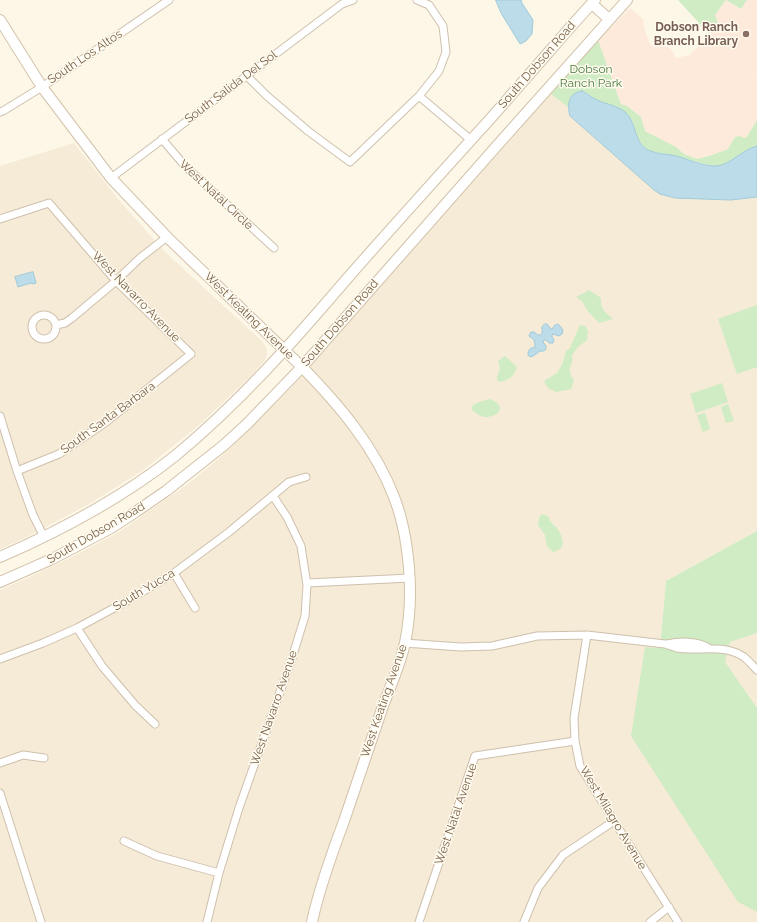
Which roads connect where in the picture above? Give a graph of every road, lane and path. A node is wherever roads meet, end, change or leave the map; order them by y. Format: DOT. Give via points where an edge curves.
graph roads {
  1 [pos="169,0"];
  2 [pos="353,0"];
  3 [pos="417,0"];
  4 [pos="627,0"];
  5 [pos="593,2"];
  6 [pos="609,19"];
  7 [pos="0,20"];
  8 [pos="246,75"];
  9 [pos="42,87"];
  10 [pos="419,96"];
  11 [pos="0,112"];
  12 [pos="162,139"];
  13 [pos="471,140"];
  14 [pos="111,178"];
  15 [pos="0,219"];
  16 [pos="167,237"];
  17 [pos="274,248"];
  18 [pos="116,281"];
  19 [pos="56,326"];
  20 [pos="285,350"];
  21 [pos="191,354"];
  22 [pos="302,366"];
  23 [pos="0,416"];
  24 [pos="17,470"];
  25 [pos="306,477"];
  26 [pos="273,496"];
  27 [pos="44,537"];
  28 [pos="0,557"];
  29 [pos="174,572"];
  30 [pos="410,578"];
  31 [pos="0,582"];
  32 [pos="307,583"];
  33 [pos="195,608"];
  34 [pos="77,628"];
  35 [pos="587,635"];
  36 [pos="404,643"];
  37 [pos="0,659"];
  38 [pos="757,670"];
  39 [pos="155,724"];
  40 [pos="575,741"];
  41 [pos="44,758"];
  42 [pos="0,763"];
  43 [pos="0,793"];
  44 [pos="614,821"];
  45 [pos="124,841"];
  46 [pos="219,873"];
  47 [pos="669,907"];
  48 [pos="41,922"];
  49 [pos="207,922"];
  50 [pos="312,922"];
  51 [pos="419,922"];
  52 [pos="524,922"];
  53 [pos="650,922"];
  54 [pos="678,922"];
  1 -- 9 [label="street, South Los Altos"];
  2 -- 8 [label="street, South Salida Del Sol" via="342,4"];
  3 -- 10 [label="street" via="429,5 443,26 449,44 439,71"];
  4 -- 6 [label="main road, South Dobson Road"];
  5 -- 6 [label="main road"];
  5 -- 13 [label="main road, South Dobson Road"];
  6 -- 22 [label="main road, South Dobson Road"];
  7 -- 9 [label="main road, West Keating Avenue"];
  8 -- 10 [label="street" via="308,131 350,162"];
  8 -- 12 [label="street, South Salida Del Sol"];
  9 -- 11 [label="street, South Los Altos"];
  9 -- 14 [label="main road, West Keating Avenue"];
  10 -- 13 [label="street"];
  12 -- 14 [label="street, South Salida Del Sol"];
  12 -- 17 [label="street, West Natal Circle" via="185,166"];
  13 -- 20 [label="main road, South Dobson Road"];
  14 -- 16 [label="main road, West Keating Avenue"];
  15 -- 18 [label="street, West Navarro Avenue" via="49,203"];
  16 -- 18 [label="street"];
  16 -- 20 [label="main road, West Keating Avenue"];
  18 -- 19 [label="street" via="72,318"];
  18 -- 21 [label="street, West Navarro Avenue"];
  20 -- 22 [label="main road, West Keating Avenue"];
  20 -- 27 [label="main road, South Dobson Road" via="210,426 174,456 115,498"];
  21 -- 24 [label="street, South Santa Barbara" via="106,422 59,454"];
  22 -- 30 [label="main road, West Keating Avenue" via="354,427 384,476 399,511"];
  22 -- 31 [label="main road, South Dobson Road" via="247,424 166,491 85,542"];
  23 -- 24 [label="street"];
  24 -- 27 [label="street"];
  25 -- 26 [label="street, South Yucca" via="289,482"];
  26 -- 29 [label="street, South Yucca"];
  26 -- 32 [label="street, West Navarro Avenue" via="301,546"];
  27 -- 28 [label="main road, South Dobson Road"];
  29 -- 33 [label="street"];
  29 -- 34 [label="street, South Yucca" via="127,602"];
  30 -- 32 [label="street"];
  30 -- 36 [label="main road, West Keating Avenue"];
  32 -- 46 [label="street, West Navarro Avenue" via="305,616"];
  34 -- 37 [label="street, South Yucca"];
  34 -- 39 [label="street" via="102,666"];
  35 -- 36 [label="street" via="537,636 492,646 462,647"];
  35 -- 38 [label="street" via="665,644 678,641 701,644 709,648 734,652 744,657"];
  35 -- 40 [label="street, West Milagro Avenue" via="574,718"];
  36 -- 50 [label="main road, West Keating Avenue" via="398,668 339,835"];
  40 -- 44 [label="street, West Milagro Avenue" via="580,766"];
  40 -- 51 [label="street, West Natal Avenue" via="475,756"];
  41 -- 42 [label="street" via="23,755"];
  43 -- 48 [label="street"];
  44 -- 47 [label="street, West Milagro Avenue"];
  44 -- 52 [label="street" via="563,855 538,888"];
  45 -- 46 [label="street" via="157,856"];
  46 -- 49 [label="street, West Navarro Avenue"];
  47 -- 53 [label="street"];
  47 -- 54 [label="street, West Milagro Avenue"];
}
